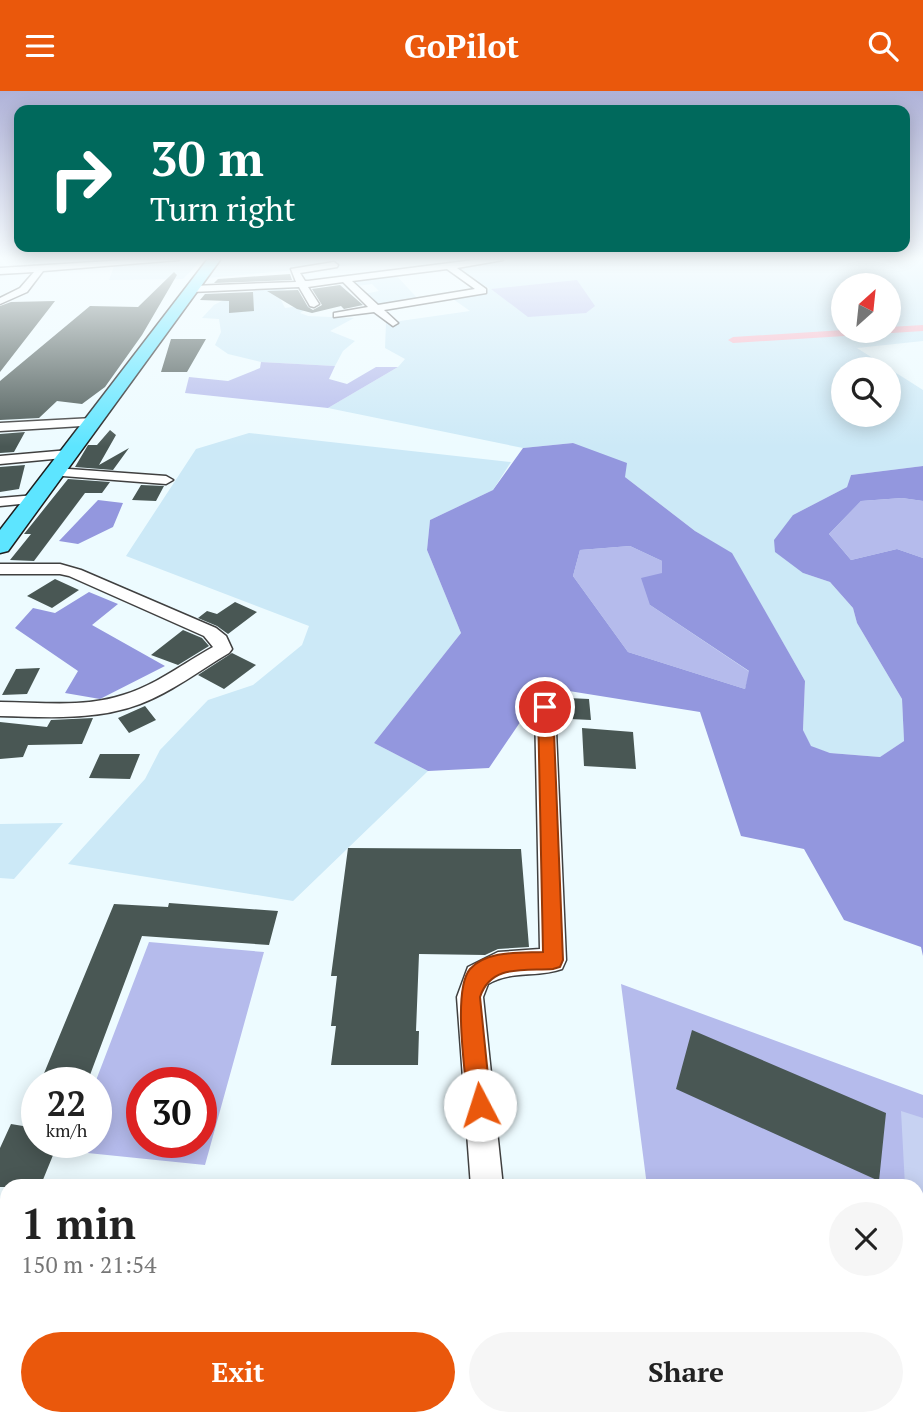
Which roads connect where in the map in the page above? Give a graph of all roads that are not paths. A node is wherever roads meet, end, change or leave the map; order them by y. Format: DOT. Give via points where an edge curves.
graph roads {
  1 [pos="167,322"];
  2 [pos="93,422"];
  3 [pos="0,426"];
  4 [pos="69,454"];
  5 [pos="0,460"];
  6 [pos="55,472"];
  7 [pos="166,480"];
  8 [pos="35,499"];
  9 [pos="0,502"];
  10 [pos="0,546"];
  11 [pos="0,569"];
  12 [pos="545,707"];
  13 [pos="0,709"];
  14 [pos="486,1179"];
  1 -- 2 [label="main road"];
  2 -- 3 [label="street"];
  2 -- 4 [label="main road"];
  4 -- 5 [label="street"];
  4 -- 6 [label="main road"];
  6 -- 7 [label="street"];
  6 -- 8 [label="main road"];
  8 -- 9 [label="street"];
  8 -- 10 [label="main road"];
  11 -- 13 [label="street" via="75,573 210,632 223,649 120,704 86,709"];
  12 -- 14 [label="street" via="553,960 498,964 477,976 470,997"];
}
